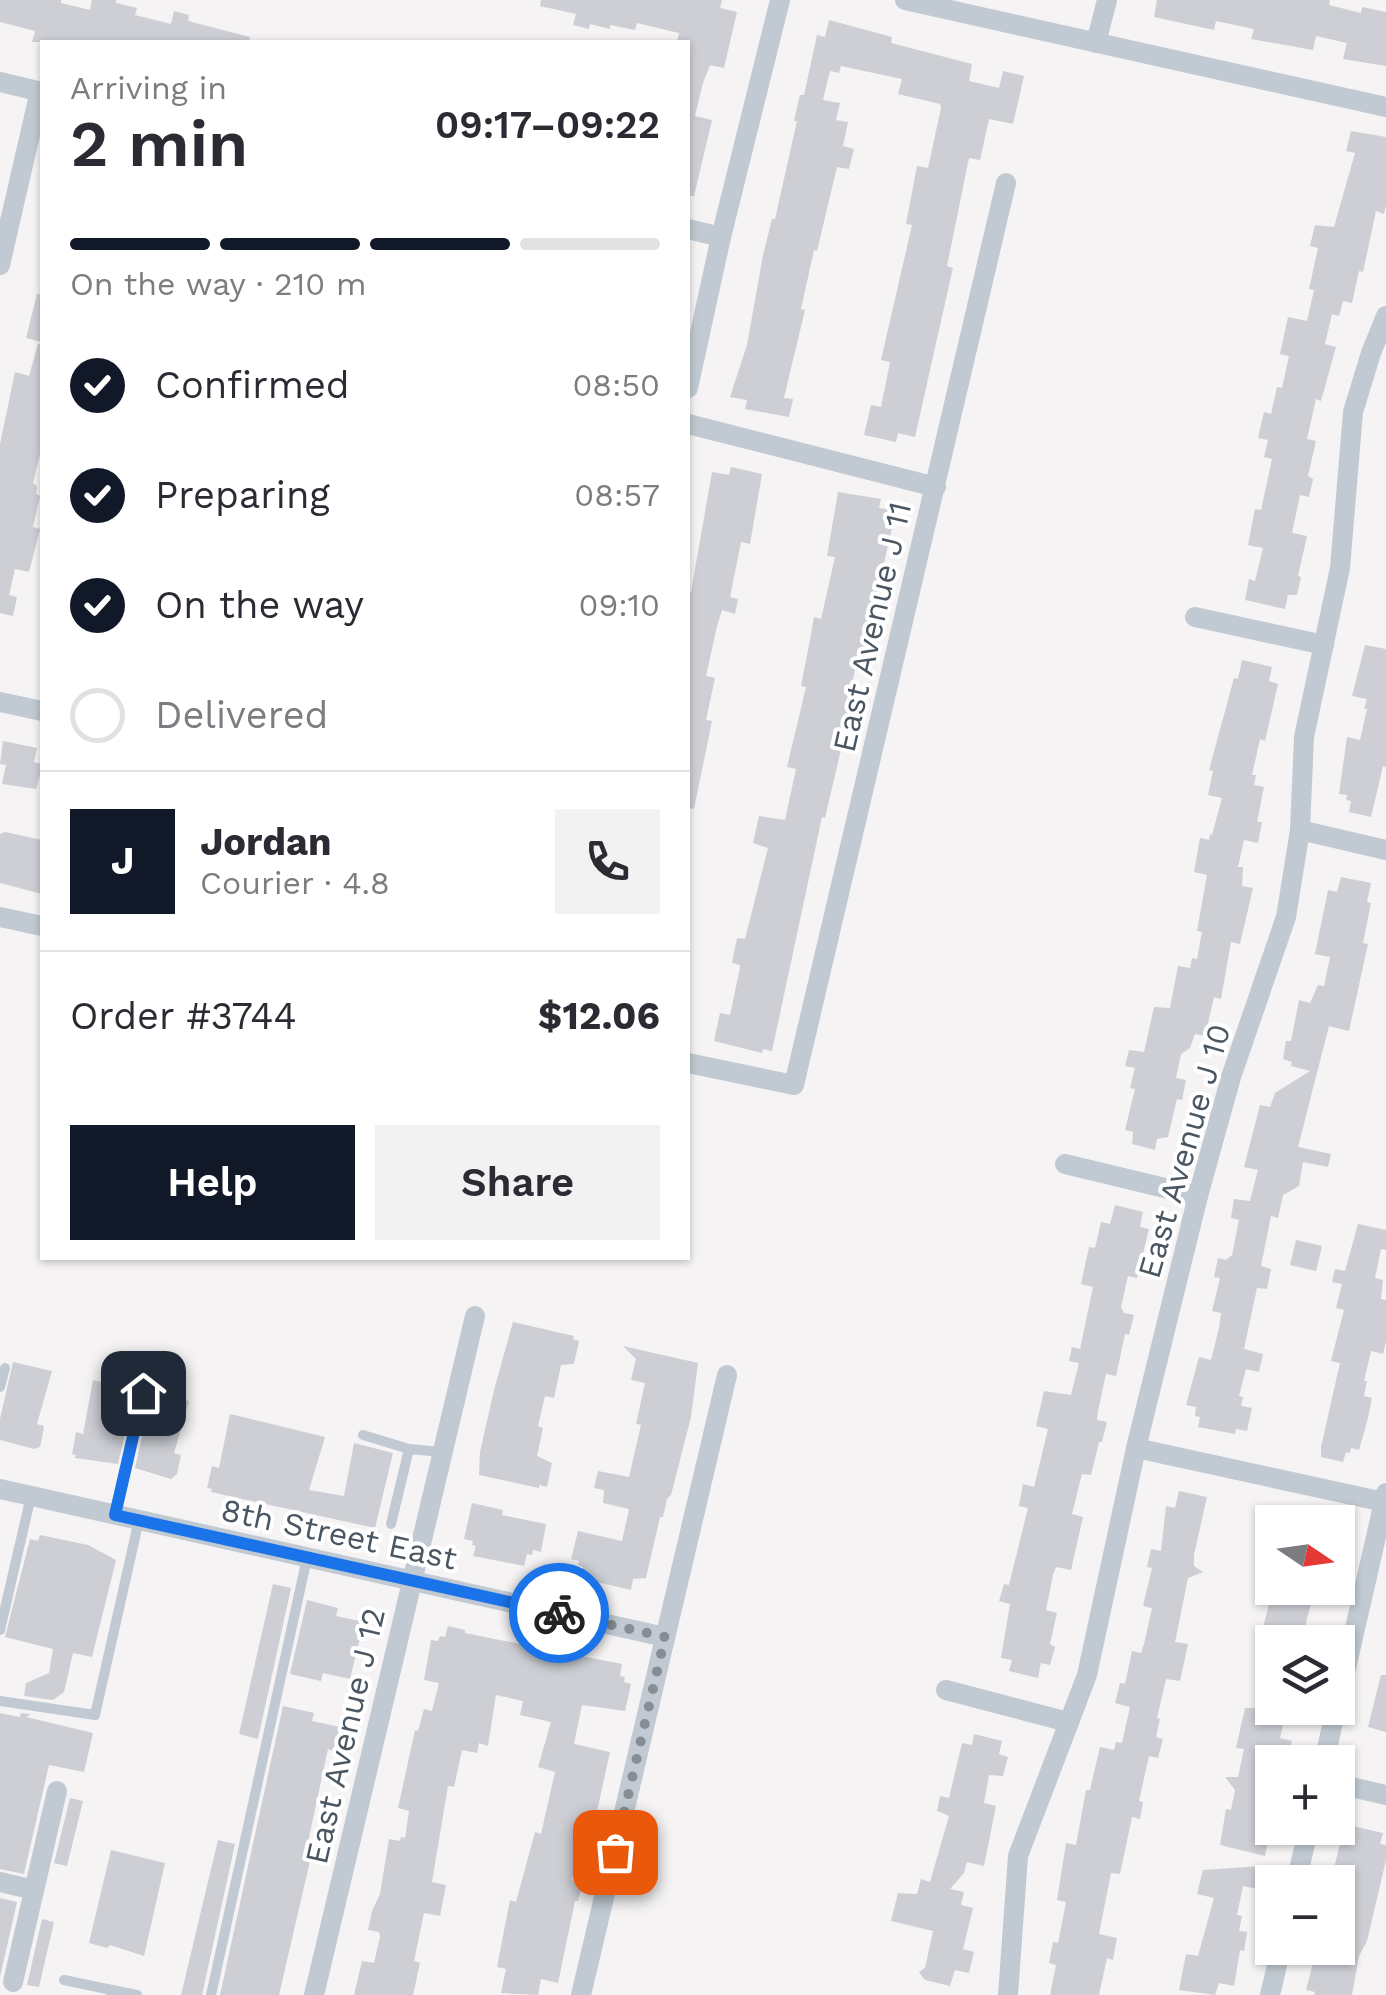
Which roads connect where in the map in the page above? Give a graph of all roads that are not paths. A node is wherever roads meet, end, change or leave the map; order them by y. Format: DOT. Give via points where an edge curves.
graph roads {
  1 [pos="780,0"];
  2 [pos="905,0"];
  3 [pos="1106,0"];
  4 [pos="1096,43"];
  5 [pos="0,82"];
  6 [pos="40,92"];
  7 [pos="40,96"];
  8 [pos="1386,107"];
  9 [pos="1006,183"];
  10 [pos="690,229"];
  11 [pos="721,237"];
  12 [pos="0,265"];
  13 [pos="1386,316"];
  14 [pos="690,379"];
  15 [pos="690,425"];
  16 [pos="936,487"];
  17 [pos="1195,617"];
  18 [pos="1324,645"];
  19 [pos="0,702"];
  20 [pos="40,711"];
  21 [pos="1300,830"];
  22 [pos="1386,850"];
  23 [pos="0,917"];
  24 [pos="40,926"];
  25 [pos="690,1063"];
  26 [pos="1065,1164"];
  27 [pos="1198,1196"];
  28 [pos="476,1316"];
  29 [pos="4,1368"];
  30 [pos="727,1375"];
  31 [pos="0,1387"];
  32 [pos="143,1393"];
  33 [pos="363,1435"];
  34 [pos="1136,1448"];
  35 [pos="409,1449"];
  36 [pos="443,1452"];
  37 [pos="0,1490"];
  38 [pos="31,1496"];
  39 [pos="1385,1498"];
  40 [pos="115,1515"];
  41 [pos="139,1520"];
  42 [pos="390,1524"];
  43 [pos="307,1557"];
  44 [pos="412,1580"];
  45 [pos="1355,1627"];
  46 [pos="0,1630"];
  47 [pos="665,1637"];
  48 [pos="946,1690"];
  49 [pos="0,1701"];
  50 [pos="1068,1722"];
  51 [pos="1355,1788"];
  52 [pos="57,1791"];
  53 [pos="1386,1795"];
  54 [pos="0,1882"];
  55 [pos="34,1890"];
  56 [pos="1277,1965"];
  57 [pos="64,1980"];
  58 [pos="13,1982"];
  59 [pos="112,1992"];
  60 [pos="137,1995"];
  61 [pos="211,1995"];
  62 [pos="314,1995"];
  63 [pos="581,1995"];
  64 [pos="1008,1995"];
  65 [pos="1270,1995"];
  1 -- 11 [label="street"];
  2 -- 4 [label="street"];
  3 -- 4 [label="street"];
  4 -- 8 [label="street"];
  5 -- 6 [label="street"];
  7 -- 12 [label="street"];
  9 -- 16 [label="street, East Avenue J 11"];
  10 -- 11 [label="street"];
  11 -- 14 [label="street"];
  13 -- 18 [label="street, East Avenue J 10" via="1354,412 1340,568"];
  15 -- 16 [label="street"];
  16 -- 25 [label="street, East Avenue J 11" via="794,1085"];
  17 -- 18 [label="street"];
  18 -- 21 [label="street, East Avenue J 10" via="1304,737"];
  19 -- 20 [label="street"];
  21 -- 22 [label="street"];
  21 -- 27 [label="street, East Avenue J 10" via="1286,917"];
  23 -- 24 [label="street"];
  26 -- 27 [label="street"];
  27 -- 34 [label="street, East Avenue J 10"];
  28 -- 36 [label="street, East Avenue J 12"];
  29 -- 31 [label="lane"];
  30 -- 47 [label="street"];
  32 -- 40 [label="lane"];
  33 -- 35 [label="lane"];
  34 -- 39 [label="street"];
  34 -- 50 [label="street, East Avenue J 10" via="1086,1675"];
  35 -- 36 [label="lane"];
  35 -- 42 [label="lane"];
  36 -- 44 [label="street, East Avenue J 12"];
  37 -- 38 [label="street, 8th Street East"];
  38 -- 40 [label="street, 8th Street East"];
  38 -- 46 [label="lane"];
  39 -- 45 [label="street"];
  40 -- 41 [label="street, 8th Street East"];
  41 -- 43 [label="street, 8th Street East"];
  41 -- 49 [label="lane" via="95,1716"];
  43 -- 44 [label="street, 8th Street East"];
  43 -- 61 [label="lane"];
  44 -- 47 [label="street, 8th Street East"];
  44 -- 62 [label="street, East Avenue J 12"];
  47 -- 63 [label="street"];
  48 -- 50 [label="street"];
  50 -- 64 [label="street, East Avenue J 10" via="1018,1856"];
  51 -- 53 [label="street"];
  52 -- 55 [label="street"];
  54 -- 55 [label="street"];
  55 -- 58 [label="street"];
  56 -- 65 [label="street"];
  57 -- 59 [label="lane"];
  59 -- 60 [label="lane"];
}
